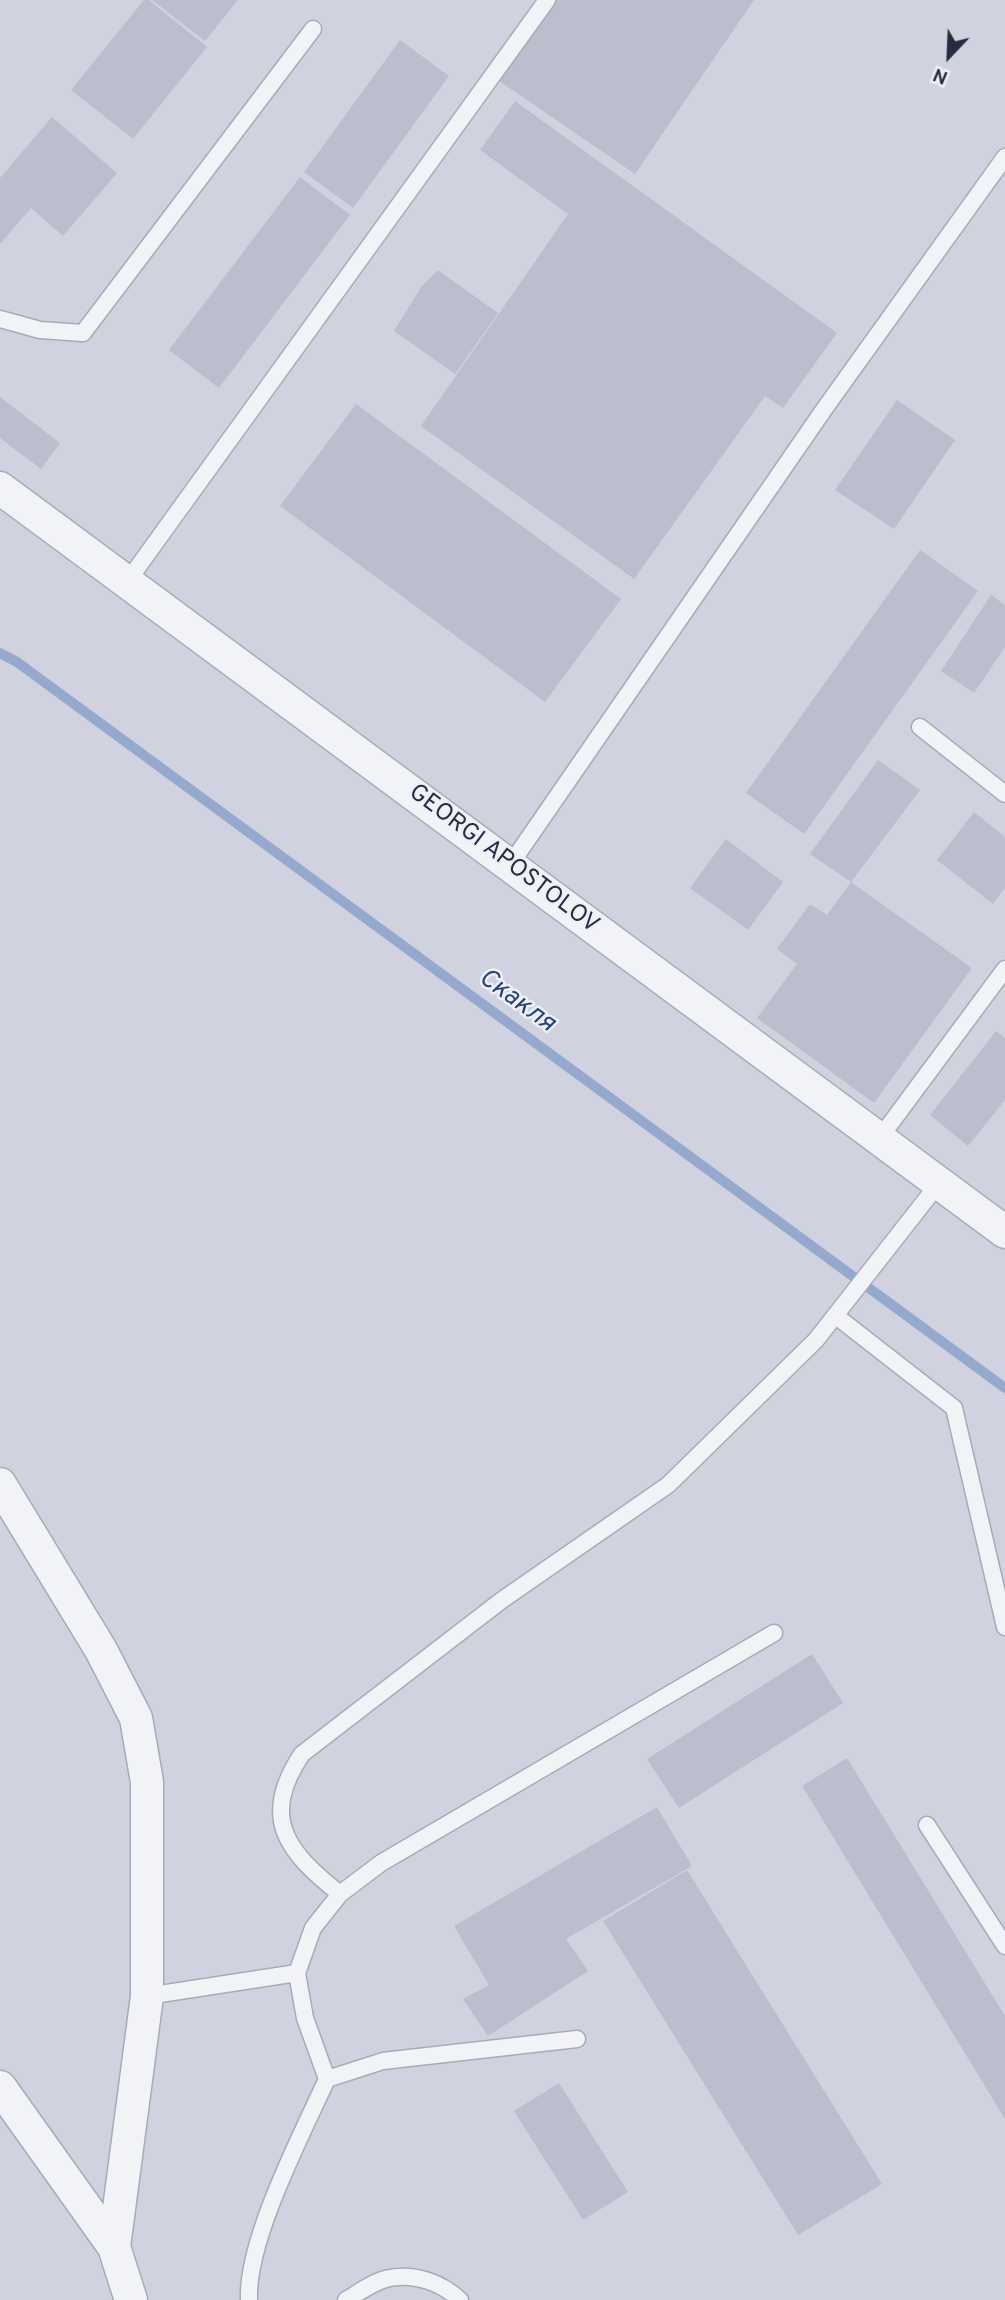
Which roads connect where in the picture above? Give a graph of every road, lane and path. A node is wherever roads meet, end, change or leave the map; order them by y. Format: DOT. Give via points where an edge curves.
graph roads {
  1 [pos="547,0"];
  2 [pos="313,29"];
  3 [pos="1005,157"];
  4 [pos="0,319"];
  5 [pos="0,488"];
  6 [pos="127,582"];
  7 [pos="920,727"];
  8 [pos="1005,794"];
  9 [pos="510,865"];
  10 [pos="1005,969"];
  11 [pos="879,1139"];
  12 [pos="939,1184"];
  13 [pos="1005,1233"];
  14 [pos="836,1316"];
  15 [pos="0,1483"];
  16 [pos="1005,1627"];
  17 [pos="774,1633"];
  18 [pos="926,1825"];
  19 [pos="340,1894"];
  20 [pos="1005,1946"];
  21 [pos="297,1973"];
  22 [pos="147,1996"];
  23 [pos="577,2039"];
  24 [pos="327,2079"];
  25 [pos="0,2087"];
  26 [pos="114,2246"];
  27 [pos="131,2300"];
  28 [pos="249,2300"];
  29 [pos="346,2300"];
  30 [pos="460,2300"];
  1 -- 6 [label="lane"];
  2 -- 4 [label="lane" via="83,333 40,330"];
  3 -- 9 [label="lane" via="825,408"];
  5 -- 6 [label="street, GEORGI APOSTOLOV"];
  6 -- 9 [label="street, GEORGI APOSTOLOV"];
  7 -- 8 [label="lane"];
  9 -- 11 [label="street, GEORGI APOSTOLOV"];
  10 -- 11 [label="lane"];
  11 -- 12 [label="street, GEORGI APOSTOLOV"];
  12 -- 13 [label="street, GEORGI APOSTOLOV"];
  12 -- 14 [label="lane"];
  14 -- 16 [label="lane" via="954,1408"];
  14 -- 19 [label="lane" via="668,1485 502,1600 302,1754 286,1778 280,1811 288,1841 306,1867"];
  15 -- 22 [label="street" via="101,1650 136,1718 147,1782"];
  17 -- 19 [label="lane" via="381,1863"];
  18 -- 20 [label="lane"];
  19 -- 21 [label="lane" via="313,1928"];
  21 -- 22 [label="lane"];
  21 -- 24 [label="lane" via="305,2018"];
  22 -- 26 [label="street"];
  23 -- 24 [label="lane" via="383,2061"];
  24 -- 28 [label="lane" via="278,2188 259,2244"];
  25 -- 26 [label="street"];
  26 -- 27 [label="street"];
  29 -- 30 [label="lane" via="388,2277 421,2279 448,2288"];
}
